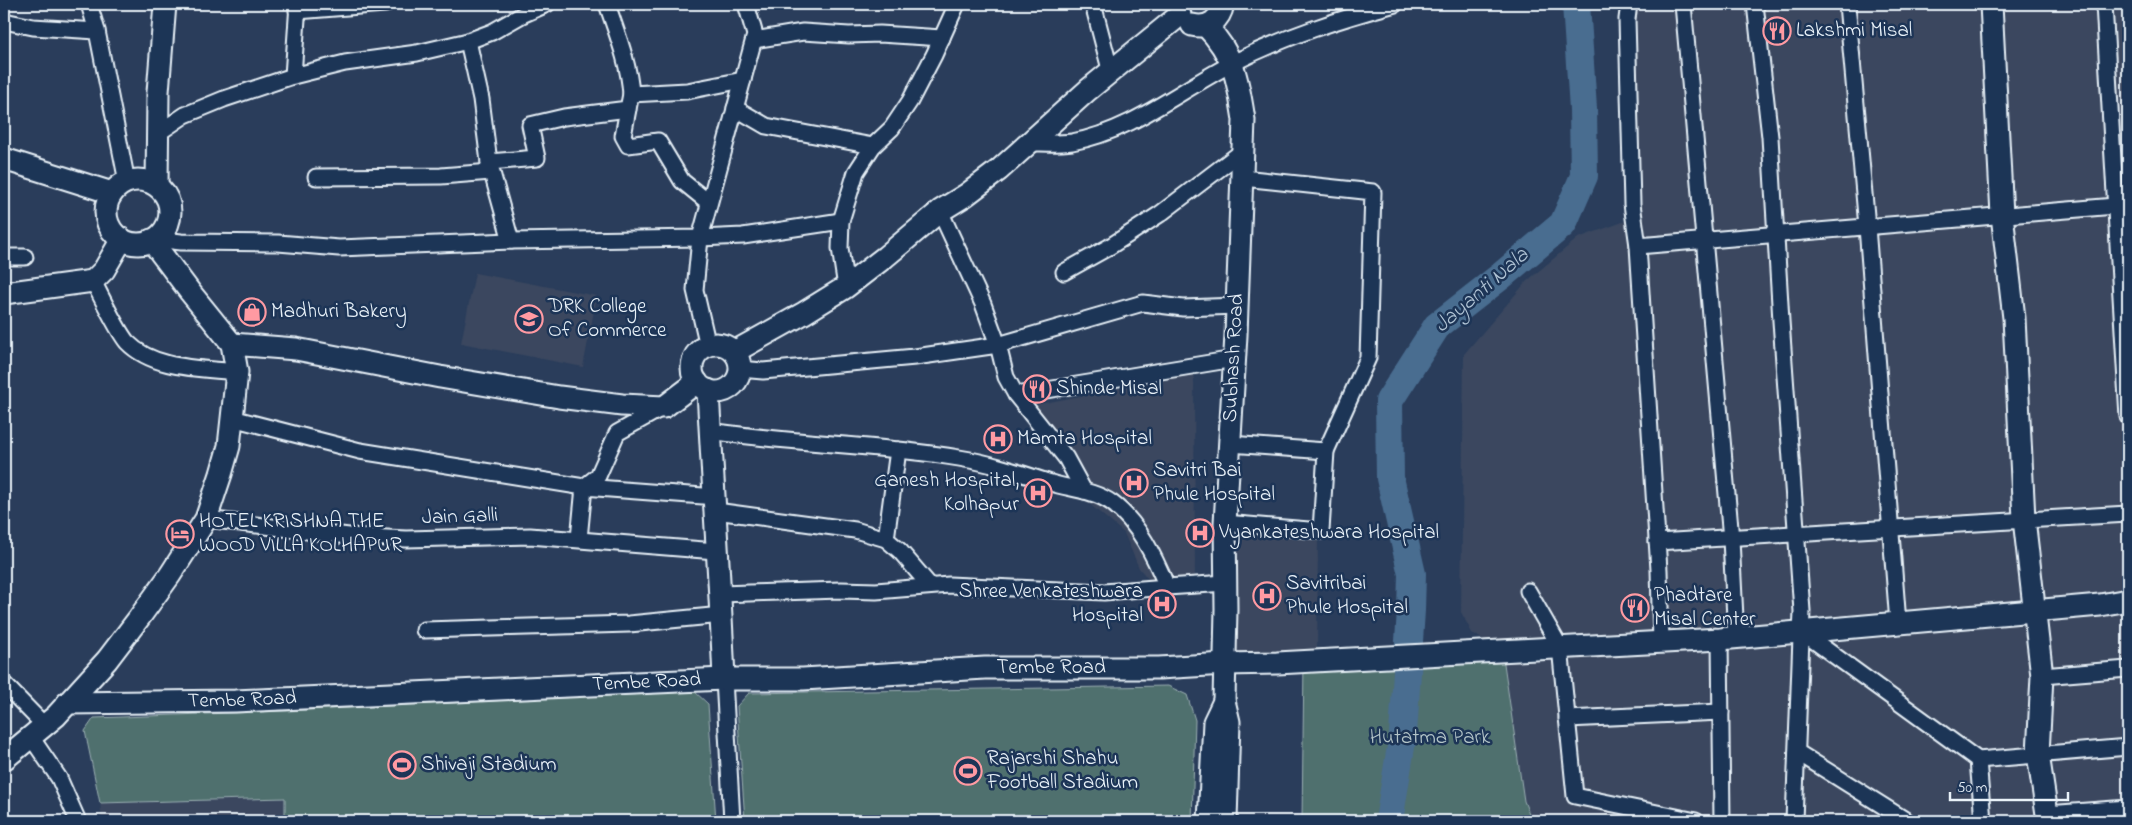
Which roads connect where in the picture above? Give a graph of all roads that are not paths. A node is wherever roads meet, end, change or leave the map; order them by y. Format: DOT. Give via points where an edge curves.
graph roads {
  1 [pos="89,4"];
  2 [pos="165,4"];
  3 [pos="378,4"];
  4 [pos="547,4"];
  5 [pos="607,4"];
  6 [pos="746,4"];
  7 [pos="957,4"];
  8 [pos="1093,4"];
  9 [pos="1223,4"];
  10 [pos="1395,4"];
  11 [pos="1629,4"];
  12 [pos="1683,4"];
  13 [pos="1755,4"];
  14 [pos="1847,4"];
  15 [pos="1991,4"];
  16 [pos="2104,4"];
  17 [pos="298,8"];
  18 [pos="1179,10"];
  19 [pos="4,21"];
  20 [pos="1206,26"];
  21 [pos="97,31"];
  22 [pos="942,38"];
  23 [pos="754,40"];
  24 [pos="468,41"];
  25 [pos="1232,63"];
  26 [pos="1110,73"];
  27 [pos="294,76"];
  28 [pos="743,80"];
  29 [pos="630,101"];
  30 [pos="735,108"];
  31 [pos="157,134"];
  32 [pos="1030,143"];
  33 [pos="873,146"];
  34 [pos="1244,150"];
  35 [pos="4,160"];
  36 [pos="490,167"];
  37 [pos="316,177"];
  38 [pos="1243,178"];
  39 [pos="157,186"];
  40 [pos="119,188"];
  41 [pos="708,202"];
  42 [pos="2115,206"];
  43 [pos="940,211"];
  44 [pos="2002,215"];
  45 [pos="841,221"];
  46 [pos="1867,227"];
  47 [pos="1776,234"];
  48 [pos="700,238"];
  49 [pos="122,239"];
  50 [pos="151,240"];
  51 [pos="511,241"];
  52 [pos="1704,241"];
  53 [pos="1638,246"];
  54 [pos="4,257"];
  55 [pos="25,257"];
  56 [pos="1064,272"];
  57 [pos="93,281"];
  58 [pos="846,287"];
  59 [pos="4,292"];
  60 [pos="1237,306"];
  61 [pos="232,344"];
  62 [pos="998,345"];
  63 [pos="708,346"];
  64 [pos="1234,359"];
  65 [pos="737,360"];
  66 [pos="237,372"];
  67 [pos="703,386"];
  68 [pos="2127,386"];
  69 [pos="1016,394"];
  70 [pos="664,407"];
  71 [pos="2128,417"];
  72 [pos="232,418"];
  73 [pos="710,431"];
  74 [pos="1230,444"];
  75 [pos="898,450"];
  76 [pos="1326,450"];
  77 [pos="584,487"];
  78 [pos="1084,491"];
  79 [pos="716,504"];
  80 [pos="2128,514"];
  81 [pos="206,519"];
  82 [pos="2024,520"];
  83 [pos="1225,523"];
  84 [pos="1891,528"];
  85 [pos="1797,534"];
  86 [pos="580,539"];
  87 [pos="886,539"];
  88 [pos="1731,539"];
  89 [pos="1657,542"];
  90 [pos="716,550"];
  91 [pos="1226,583"];
  92 [pos="930,586"];
  93 [pos="1168,587"];
  94 [pos="1528,591"];
  95 [pos="2128,600"];
  96 [pos="721,604"];
  97 [pos="2034,611"];
  98 [pos="1898,623"];
  99 [pos="424,630"];
  100 [pos="1802,632"];
  101 [pos="1728,638"];
  102 [pos="1661,643"];
  103 [pos="1560,647"];
  104 [pos="1225,664"];
  105 [pos="2128,669"];
  106 [pos="2042,676"];
  107 [pos="724,679"];
  108 [pos="4,684"];
  109 [pos="1224,701"];
  110 [pos="67,704"];
  111 [pos="1720,712"];
  112 [pos="1567,719"];
  113 [pos="38,731"];
  114 [pos="2128,746"];
  115 [pos="1797,752"];
  116 [pos="2038,754"];
  117 [pos="4,759"];
  118 [pos="1978,760"];
  119 [pos="2128,808"];
  120 [pos="2047,818"];
  121 [pos="78,821"];
  122 [pos="732,821"];
  123 [pos="1209,821"];
  124 [pos="1226,821"];
  125 [pos="1696,821"];
  126 [pos="1722,821"];
  127 [pos="1794,821"];
  128 [pos="1907,821"];
  129 [pos="1983,821"];
  1 -- 21 [label="street"];
  2 -- 31 [label="main road"];
  3 -- 17 [label="street"];
  4 -- 24 [label="street"];
  5 -- 29 [label="street" via="630,77"];
  6 -- 23 [label="street"];
  7 -- 22 [label="street"];
  8 -- 26 [label="street"];
  9 -- 20 [label="main road" via="1218,18"];
  10 -- 25 [label="street" via="1270,44"];
  11 -- 53 [label="street" via="1632,195"];
  12 -- 52 [label="street"];
  13 -- 47 [label="street" via="1770,137"];
  14 -- 46 [label="street"];
  15 -- 44 [label="main road"];
  16 -- 42 [label="street"];
  17 -- 27 [label="street"];
  18 -- 20 [label="main road" via="1192,25"];
  18 -- 26 [label="main road"];
  19 -- 21 [label="street" via="33,27"];
  20 -- 25 [label="main road, Subhash Road" via="1220,40"];
  21 -- 40 [label="street"];
  22 -- 23 [label="street" via="803,32"];
  22 -- 33 [label="street" via="910,101 892,128"];
  23 -- 28 [label="street"];
  24 -- 27 [label="street" via="417,54 345,63"];
  24 -- 36 [label="street" via="481,99"];
  25 -- 32 [label="street" via="1118,129 1071,142"];
  25 -- 34 [label="main road, Subhash Road" via="1244,120"];
  26 -- 32 [label="main road"];
  27 -- 31 [label="street" via="200,107"];
  28 -- 29 [label="street"];
  28 -- 30 [label="street"];
  29 -- 36 [label="street" via="530,125 537,158"];
  29 -- 41 [label="street" via="623,136 628,145 658,140 682,181"];
  30 -- 33 [label="street" via="766,126"];
  30 -- 41 [label="street"];
  31 -- 39 [label="main road"];
  32 -- 43 [label="main road" via="966,195"];
  33 -- 45 [label="street" via="856,172"];
  34 -- 38 [label="main road, Subhash Road"];
  34 -- 56 [label="street" via="1160,214"];
  35 -- 40 [label="main road"];
  36 -- 37 [label="street" via="441,176"];
  36 -- 51 [label="street"];
  38 -- 60 [label="main road, Subhash Road"];
  38 -- 76 [label="street" via="1372,192 1368,358"];
  39 -- 40 [label="main road" via="136,180"];
  39 -- 50 [label="main road" via="169,204 170,215 167,225"];
  40 -- 49 [label="main road" via="107,203 106,213 108,224"];
  41 -- 48 [label="street"];
  42 -- 44 [label="street"];
  42 -- 68 [label="street"];
  43 -- 58 [label="main road"];
  43 -- 62 [label="street" via="980,295"];
  44 -- 46 [label="street"];
  44 -- 82 [label="main road" via="2014,318"];
  45 -- 48 [label="street" via="743,236"];
  45 -- 58 [label="street" via="840,248"];
  46 -- 47 [label="street"];
  46 -- 84 [label="street"];
  47 -- 52 [label="street"];
  47 -- 85 [label="street"];
  48 -- 51 [label="street"];
  48 -- 63 [label="street" via="695,290"];
  49 -- 50 [label="main road" via="131,243"];
  49 -- 57 [label="main road" via="104,270"];
  50 -- 51 [label="street" via="339,248"];
  50 -- 61 [label="main road"];
  52 -- 53 [label="street"];
  52 -- 88 [label="street"];
  53 -- 89 [label="street"];
  54 -- 55 [label="street"];
  57 -- 59 [label="main road"];
  57 -- 66 [label="street" via="126,341 143,355 168,364"];
  58 -- 65 [label="main road"];
  60 -- 62 [label="street" via="1183,308 1143,303"];
  60 -- 64 [label="main road, Subhash Road"];
  61 -- 66 [label="main road"];
  61 -- 70 [label="main road" via="296,349 559,397"];
  62 -- 65 [label="street" via="915,358 762,371"];
  62 -- 69 [label="street" via="1006,377"];
  63 -- 65 [label="main road" via="722,345"];
  63 -- 67 [label="main road" via="694,361 694,375"];
  64 -- 69 [label="street"];
  64 -- 74 [label="main road, Subhash Road"];
  65 -- 67 [label="main road" via="737,381 727,389 721,391"];
  66 -- 72 [label="main road"];
  67 -- 70 [label="main road"];
  67 -- 73 [label="main road"];
  68 -- 71 [label="street"];
  69 -- 78 [label="street" via="1066,458"];
  70 -- 77 [label="street" via="617,433 598,476"];
  72 -- 77 [label="street" via="360,451"];
  72 -- 81 [label="main road" via="221,474"];
  73 -- 75 [label="street"];
  73 -- 79 [label="main road"];
  74 -- 76 [label="street"];
  74 -- 83 [label="main road, Subhash Road"];
  75 -- 78 [label="street" via="995,465"];
  75 -- 87 [label="street"];
  76 -- 83 [label="street" via="1321,531"];
  77 -- 79 [label="street"];
  77 -- 86 [label="street"];
  78 -- 93 [label="street" via="1111,502 1128,519 1139,532"];
  79 -- 87 [label="street" via="855,530"];
  79 -- 90 [label="main road"];
  80 -- 82 [label="street"];
  81 -- 86 [label="street, Jain Galli" via="396,539 530,536"];
  81 -- 110 [label="main road" via="139,618"];
  82 -- 84 [label="street"];
  82 -- 97 [label="main road"];
  83 -- 91 [label="main road, Subhash Road"];
  84 -- 85 [label="street"];
  84 -- 98 [label="street"];
  85 -- 88 [label="street"];
  85 -- 100 [label="street"];
  86 -- 90 [label="street, Jain Galli"];
  87 -- 92 [label="street"];
  88 -- 89 [label="street"];
  88 -- 101 [label="street"];
  89 -- 102 [label="street"];
  90 -- 96 [label="main road"];
  91 -- 93 [label="street"];
  91 -- 104 [label="main road, Subhash Road"];
  92 -- 93 [label="street" via="1104,592"];
  92 -- 96 [label="street" via="876,592 841,590"];
  94 -- 103 [label="street"];
  95 -- 97 [label="main road, Tembe Road"];
  96 -- 99 [label="street" via="629,624"];
  96 -- 107 [label="main road"];
  97 -- 98 [label="main road, Tembe Road"];
  97 -- 106 [label="main road"];
  98 -- 100 [label="main road, Tembe Road"];
  100 -- 101 [label="main road, Tembe Road"];
  100 -- 115 [label="street"];
  100 -- 118 [label="street"];
  101 -- 102 [label="main road, Tembe Road"];
  101 -- 111 [label="street"];
  102 -- 103 [label="main road, Tembe Road"];
  103 -- 104 [label="main road, Tembe Road"];
  103 -- 112 [label="street"];
  104 -- 107 [label="main road, Tembe Road" via="1159,668 985,668 803,679"];
  104 -- 109 [label="main road, Subhash Road"];
  105 -- 106 [label="street"];
  106 -- 116 [label="main road"];
  107 -- 110 [label="main road, Tembe Road" via="235,701"];
  107 -- 122 [label="street"];
  108 -- 113 [label="street"];
  109 -- 123 [label="main road, Subhash Road" via="1214,722"];
  109 -- 124 [label="main road, Subhash Road" via="1229,722"];
  110 -- 113 [label="main road"];
  111 -- 112 [label="street"];
  111 -- 126 [label="street"];
  112 -- 125 [label="street" via="1575,796"];
  113 -- 117 [label="main road"];
  113 -- 121 [label="street"];
  114 -- 116 [label="street"];
  115 -- 127 [label="street"];
  115 -- 128 [label="street"];
  116 -- 118 [label="street"];
  116 -- 120 [label="main road"];
  118 -- 129 [label="street"];
  119 -- 120 [label="street"];
}
